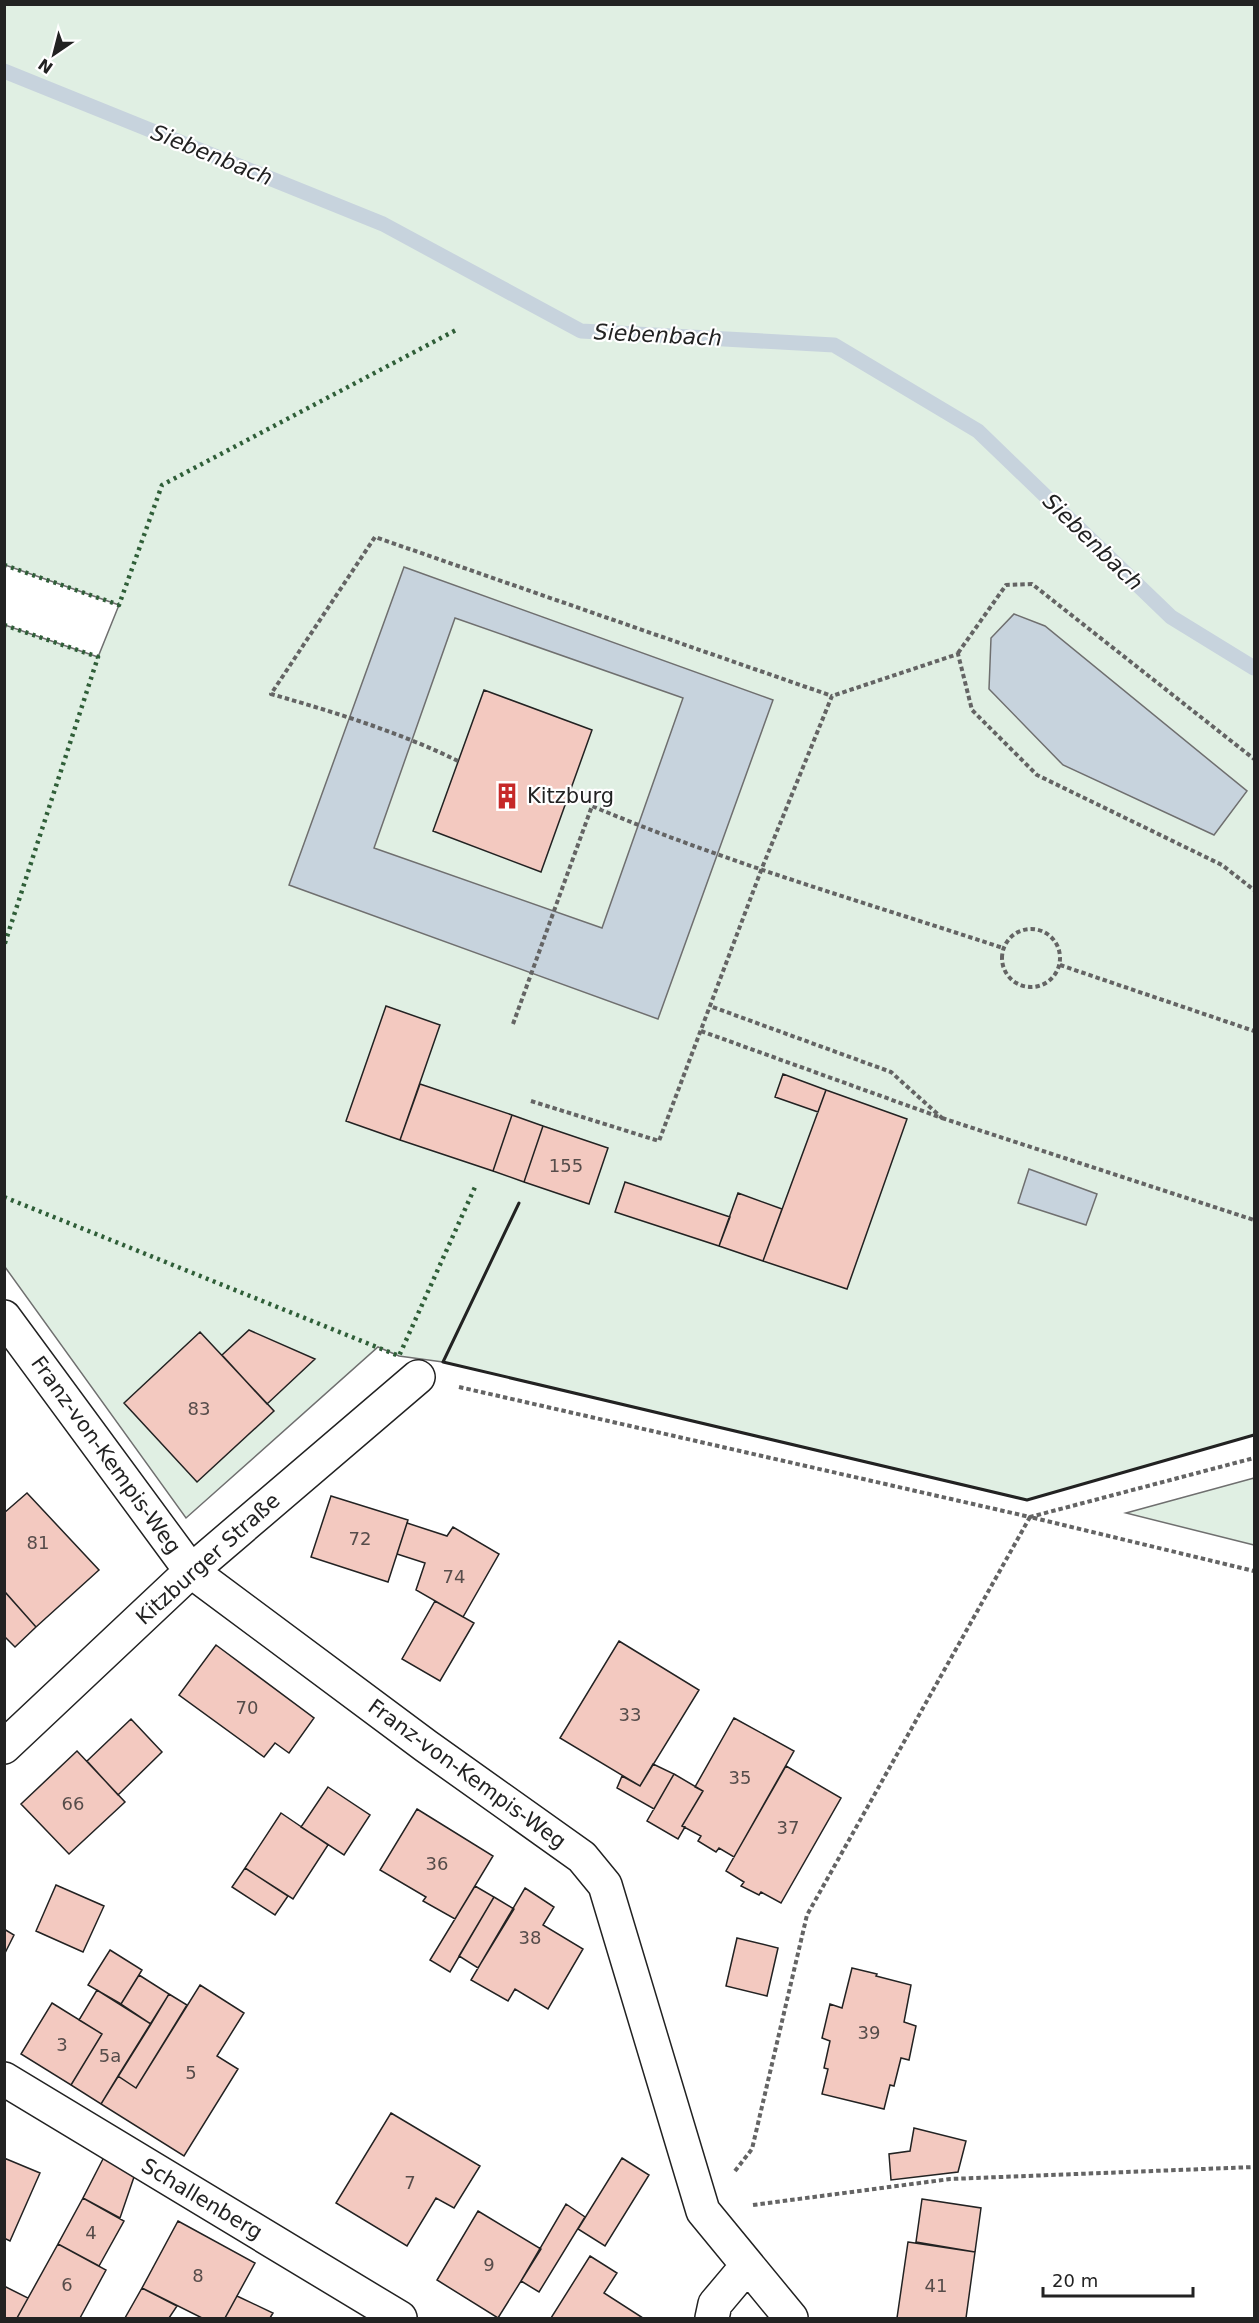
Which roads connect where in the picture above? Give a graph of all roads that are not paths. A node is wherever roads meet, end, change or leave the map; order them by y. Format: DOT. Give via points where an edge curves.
graph roads {
  1 [pos="4,1317"];
  2 [pos="418,1377"];
  3 [pos="192,1571"];
  4 [pos="4,1748"];
  5 [pos="4,2079"];
  6 [pos="747,2266"];
  7 [pos="400,2319"];
  8 [pos="712,2319"];
  9 [pos="791,2319"];
  1 -- 3 [label="street, Franz-von-Kempis-Weg"];
  2 -- 3 [label="street, Kitzburger Straße"];
  3 -- 4 [label="street, Kitzburger Straße"];
  3 -- 6 [label="street, Franz-von-Kempis-Weg" via="582,1857 605,1885 703,2211"];
  5 -- 7 [label="street, Schallenberg"];
  6 -- 8 [label="street" via="716,2304"];
  6 -- 9 [label="street, Franz-von-Kempis-Weg"];
}
